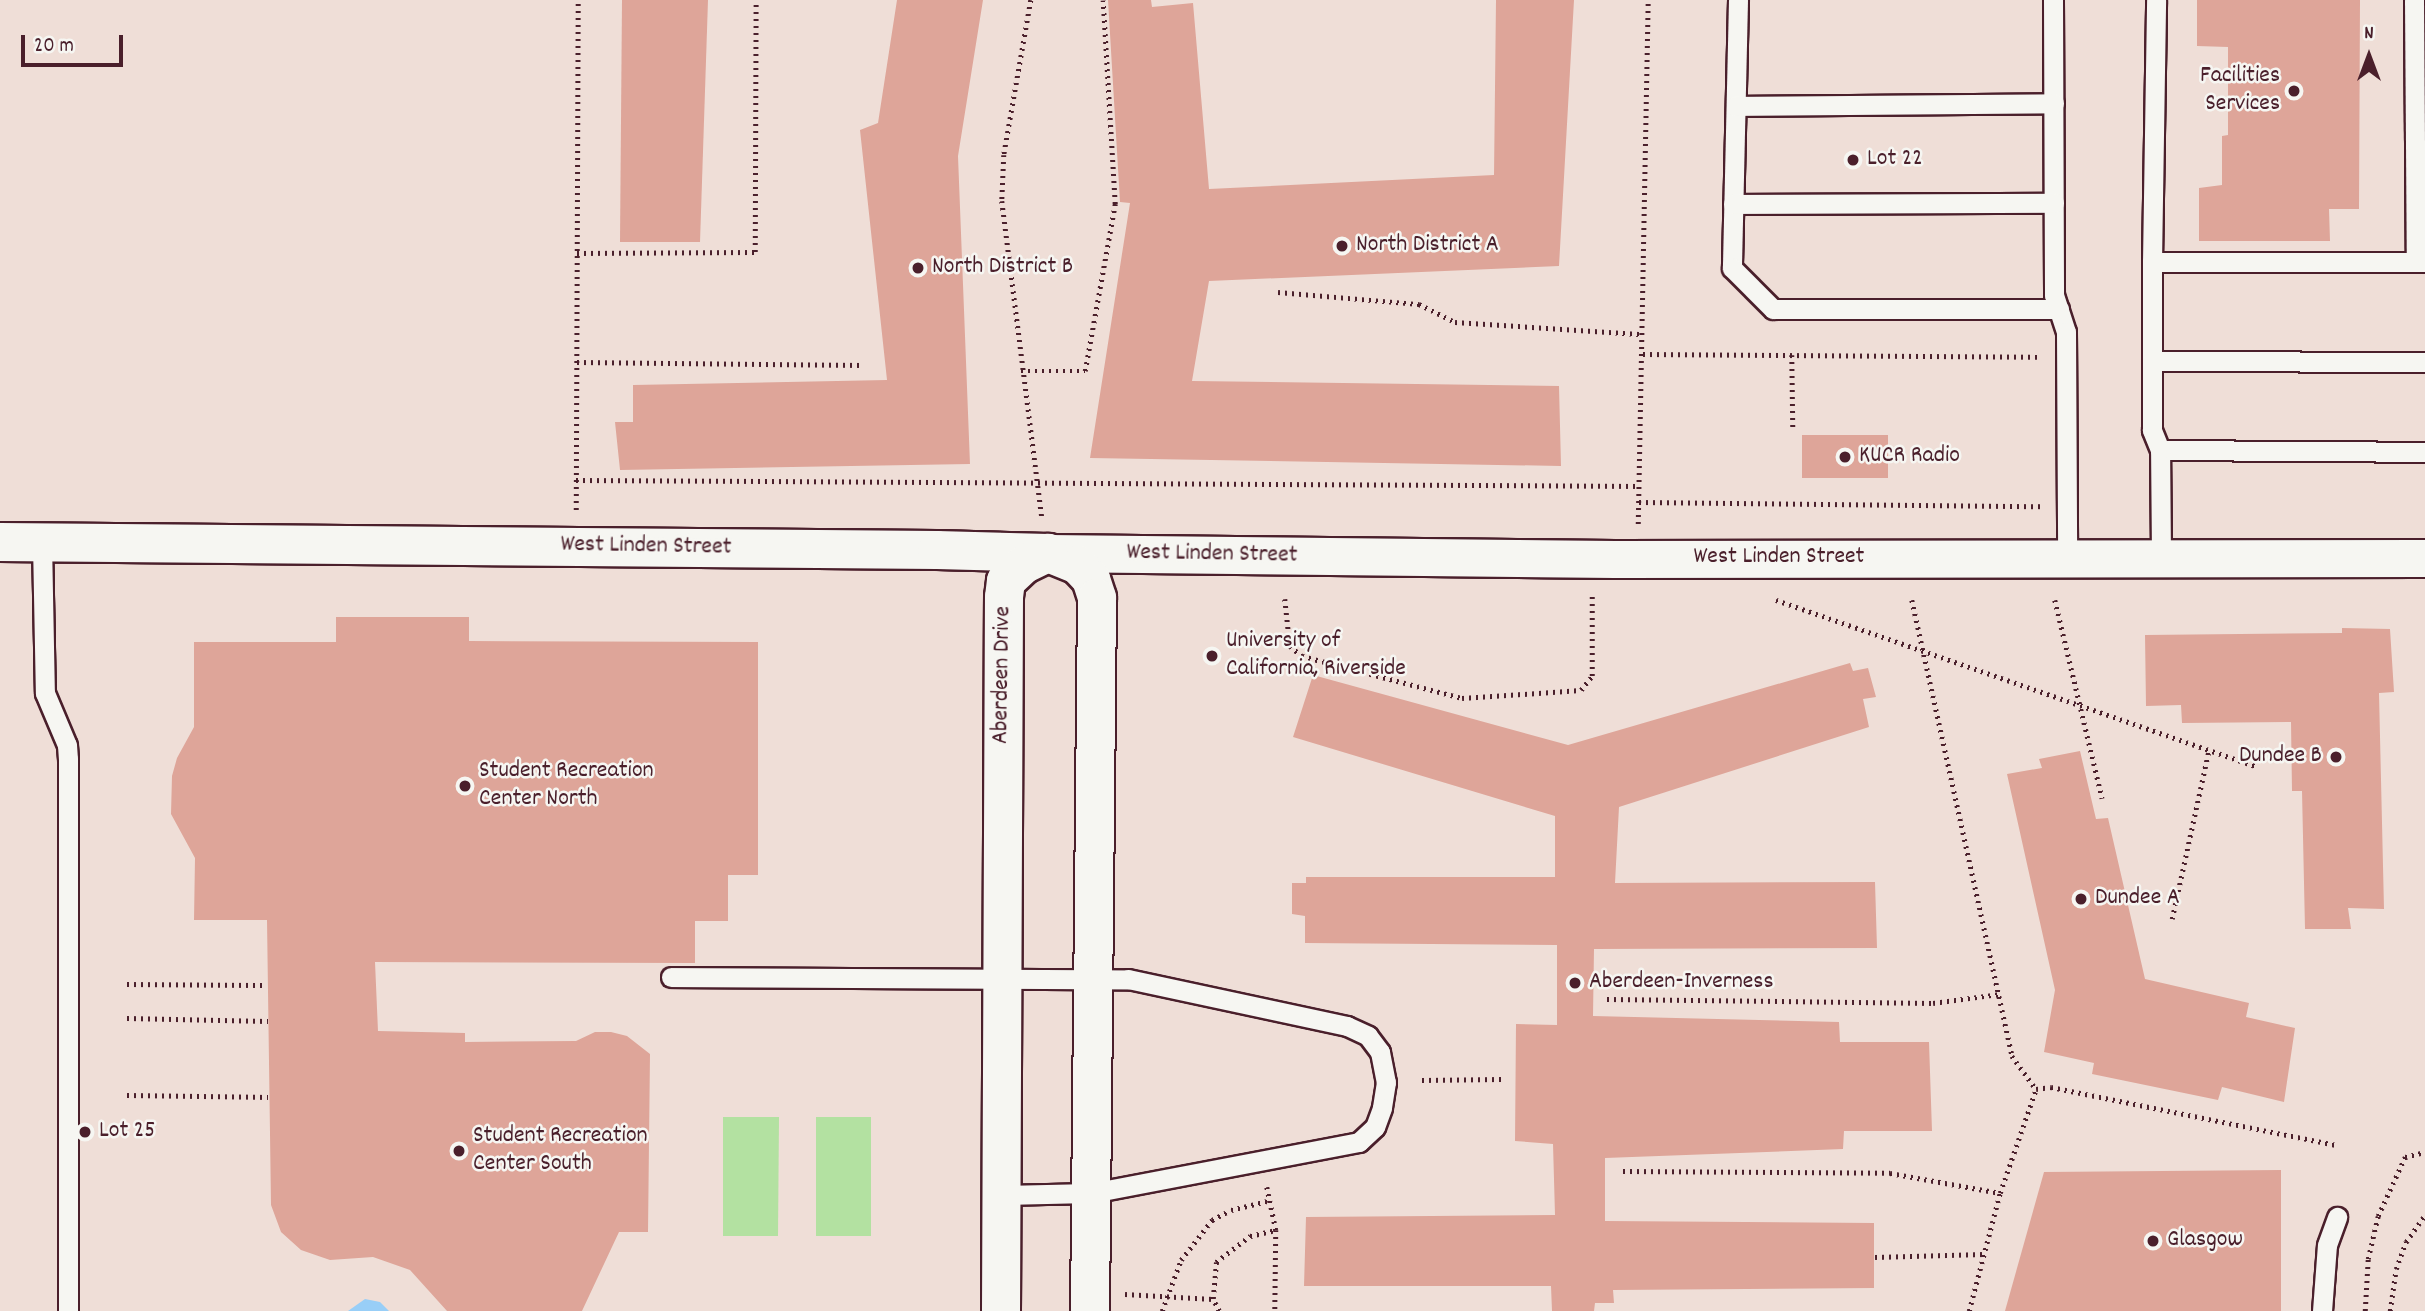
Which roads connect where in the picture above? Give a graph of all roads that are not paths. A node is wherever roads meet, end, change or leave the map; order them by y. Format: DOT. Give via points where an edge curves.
graph roads {
  1 [pos="1738,0"];
  2 [pos="2053,0"];
  3 [pos="2156,0"];
  4 [pos="2414,0"];
  5 [pos="2054,103"];
  6 [pos="1736,106"];
  7 [pos="2054,203"];
  8 [pos="1733,204"];
  9 [pos="2152,262"];
  10 [pos="2421,262"];
  11 [pos="2060,309"];
  12 [pos="2152,361"];
  13 [pos="2425,362"];
  14 [pos="2160,450"];
  15 [pos="2425,452"];
  16 [pos="0,542"];
  17 [pos="42,542"];
  18 [pos="1048,553"];
  19 [pos="2161,556"];
  20 [pos="2067,557"];
  21 [pos="2425,558"];
  22 [pos="1096,976"];
  23 [pos="671,977"];
  24 [pos="1002,979"];
  25 [pos="1091,1193"];
  26 [pos="1002,1195"];
  27 [pos="2337,1217"];
  28 [pos="1105,1303"];
  29 [pos="68,1311"];
  30 [pos="1001,1311"];
  31 [pos="2322,1311"];
  1 -- 6 [label="lane"];
  2 -- 5 [label="lane"];
  3 -- 9 [label="lane"];
  4 -- 10 [label="lane"];
  5 -- 6 [label="lane"];
  5 -- 7 [label="lane"];
  6 -- 8 [label="lane"];
  7 -- 8 [label="lane"];
  7 -- 11 [label="lane" via="2054,295"];
  8 -- 11 [label="lane" via="1732,268 1773,309"];
  9 -- 10 [label="lane"];
  9 -- 12 [label="lane"];
  11 -- 20 [label="lane" via="2066,332"];
  12 -- 13 [label="lane"];
  12 -- 14 [label="lane" via="2152,430"];
  14 -- 15 [label="lane"];
  14 -- 19 [label="lane"];
  16 -- 17 [label="street, West Linden Street"];
  17 -- 18 [label="street, West Linden Street"];
  17 -- 29 [label="lane" via="45,693 67,745 68,759"];
  18 -- 20 [label="street, West Linden Street"];
  18 -- 22 [label="street" via="1079,565 1091,579 1097,598"];
  18 -- 24 [label="street, Aberdeen Drive" via="1023,565 1006,581 1004,597"];
  19 -- 20 [label="street, West Linden Street"];
  19 -- 21 [label="street, West Linden Street"];
  22 -- 24 [label="lane"];
  22 -- 25 [label="street"];
  22 -- 25 [label="lane" via="1319,1020 1368,1036 1381,1052 1386,1082 1375,1127 1359,1142"];
  23 -- 24 [label="lane"];
  24 -- 26 [label="street, Aberdeen Drive"];
  25 -- 26 [label="lane"];
  25 -- 28 [label="street"];
  26 -- 30 [label="street, Aberdeen Drive"];
  27 -- 31 [label="lane" via="2327,1245"];
}
